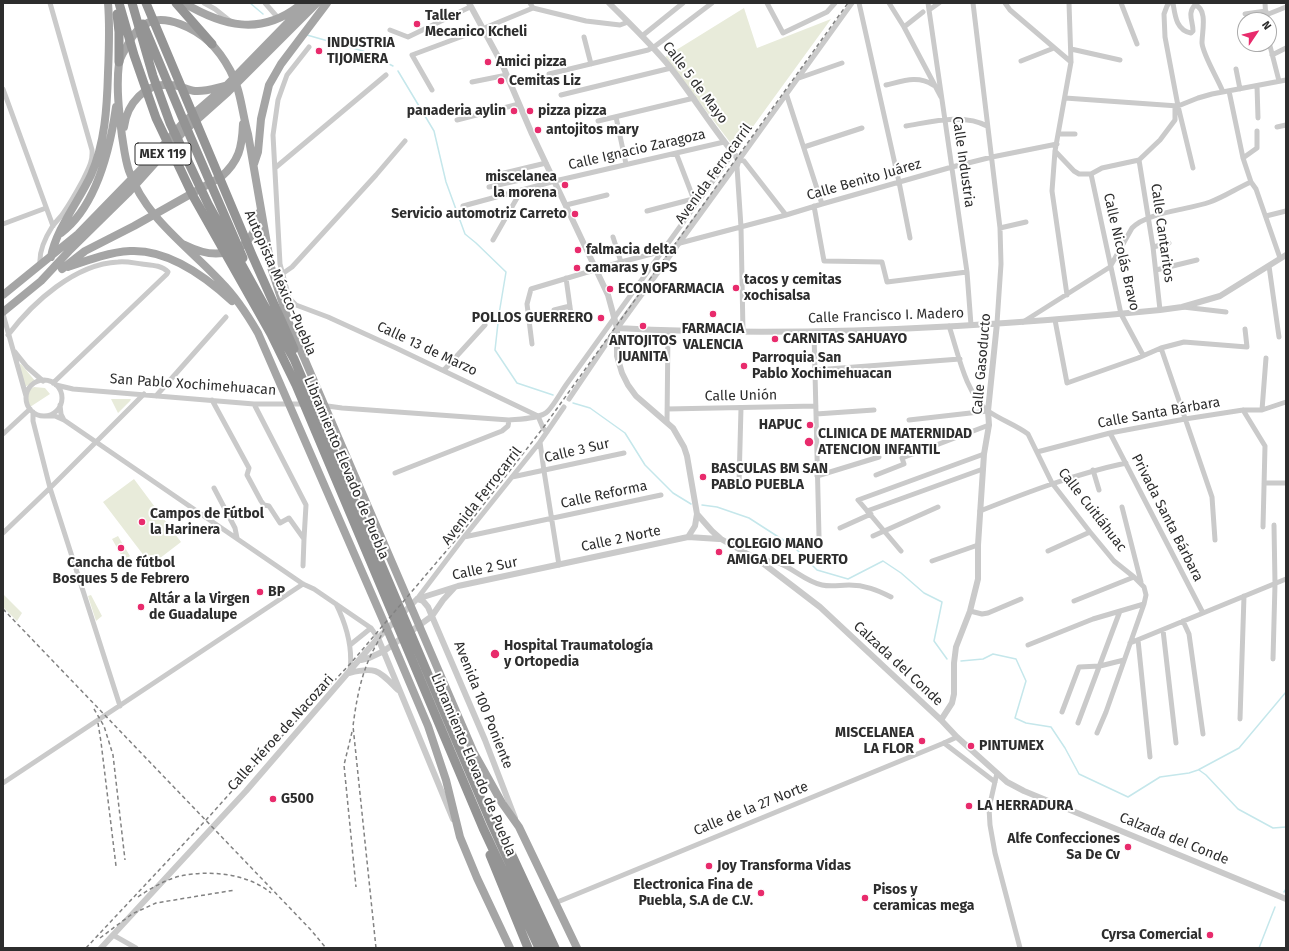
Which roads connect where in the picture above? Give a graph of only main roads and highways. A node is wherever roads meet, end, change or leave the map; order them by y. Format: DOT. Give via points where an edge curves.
graph roads {
  1 [pos="108,3"];
  2 [pos="114,3"];
  3 [pos="119,3"];
  4 [pos="133,3"];
  5 [pos="176,3"];
  6 [pos="184,3"];
  7 [pos="302,3"];
  8 [pos="308,3"];
  9 [pos="317,3"];
  10 [pos="327,3"];
  11 [pos="147,6"];
  12 [pos="212,44"];
  13 [pos="119,62"];
  14 [pos="227,85"];
  15 [pos="118,88"];
  16 [pos="243,118"];
  17 [pos="123,138"];
  18 [pos="253,164"];
  19 [pos="260,206"];
  20 [pos="60,233"];
  21 [pos="176,239"];
  22 [pos="51,256"];
  23 [pos="248,257"];
  24 [pos="62,269"];
  25 [pos="46,276"];
  26 [pos="3,295"];
  27 [pos="3,313"];
  28 [pos="251,322"];
  29 [pos="316,400"];
  30 [pos="403,598"];
  31 [pos="386,617"];
  32 [pos="417,629"];
  33 [pos="397,644"];
  34 [pos="483,828"];
  35 [pos="538,927"];
  36 [pos="510,948"];
  37 [pos="528,948"];
  38 [pos="536,948"];
  39 [pos="539,948"];
  40 [pos="548,948"];
  41 [pos="551,948"];
  42 [pos="555,948"];
  43 [pos="577,948"];
  1 -- 20 [label="main road" via="107,107 102,139 89,179"];
  2 -- 13 [label="highway" via="119,32"];
  3 -- 34 [label="highway, Libramiento Elevado de Puebla" via="156,118 193,196 272,334 296,385"];
  4 -- 23 [label="highway, Autopista México-Puebla" via="193,143"];
  4 -- 35 [label="highway, Libramiento Elevado de Puebla" via="153,76 176,137 208,204 294,359 492,826"];
  5 -- 12 [label="highway"];
  6 -- 7 [label="main road" via="209,16 232,23 254,25 279,19"];
  8 -- 14 [label="main road, MEX 119"];
  9 -- 25 [label="main road, MEX 119" via="228,92 182,133 128,193"];
  10 -- 18 [label="main road" via="281,64 269,85 258,134 258,152"];
  11 -- 23 [label="highway, Autopista México-Puebla"];
  12 -- 13 [label="main road" via="192,30 162,19 143,25 134,34"];
  12 -- 16 [label="main road" via="237,87"];
  13 -- 15 [label="main road"];
  14 -- 17 [label="main road" via="202,91 172,85 149,89 129,108"];
  14 -- 22 [label="main road, MEX 119" via="190,117 78,234"];
  15 -- 17 [label="main road"];
  15 -- 20 [label="main road" via="109,146 100,176 81,210"];
  16 -- 18 [label="main road"];
  16 -- 24 [label="main road" via="239,155 232,167 221,177 85,251"];
  17 -- 21 [label="main road" via="128,168 138,191 156,218"];
  18 -- 19 [label="main road"];
  19 -- 21 [label="main road" via="255,231 250,239 236,249 222,254 210,253 190,247"];
  19 -- 29 [label="main road" via="271,266"];
  20 -- 22 [label="main road" via="52,246"];
  21 -- 28 [label="main road" via="221,282"];
  22 -- 26 [label="main road"];
  23 -- 29 [label="highway, Autopista México-Puebla"];
  23 -- 31 [label="highway, Autopista México-Puebla" via="300,400"];
  24 -- 25 [label="main road"];
  24 -- 28 [label="main road" via="131,251 163,256 210,282 234,302"];
  25 -- 27 [label="main road"];
  28 -- 31 [label="main road"];
  29 -- 30 [label="highway, Autopista México-Puebla"];
  29 -- 30 [label="main road" via="331,417"];
  30 -- 32 [label="highway, Autopista México-Puebla"];
  31 -- 33 [label="highway, Autopista México-Puebla"];
  32 -- 42 [label="highway, Autopista México-Puebla" via="497,823"];
  32 -- 43 [label="main road" via="474,753 519,826"];
  33 -- 36 [label="main road" via="446,780 460,837"];
  33 -- 38 [label="highway, Autopista México-Puebla"];
  34 -- 37 [label="highway" via="488,851"];
  34 -- 39 [label="highway, Libramiento Elevado de Puebla"];
  35 -- 40 [label="highway, Libramiento Elevado de Puebla"];
  35 -- 41 [label="highway"];
}
